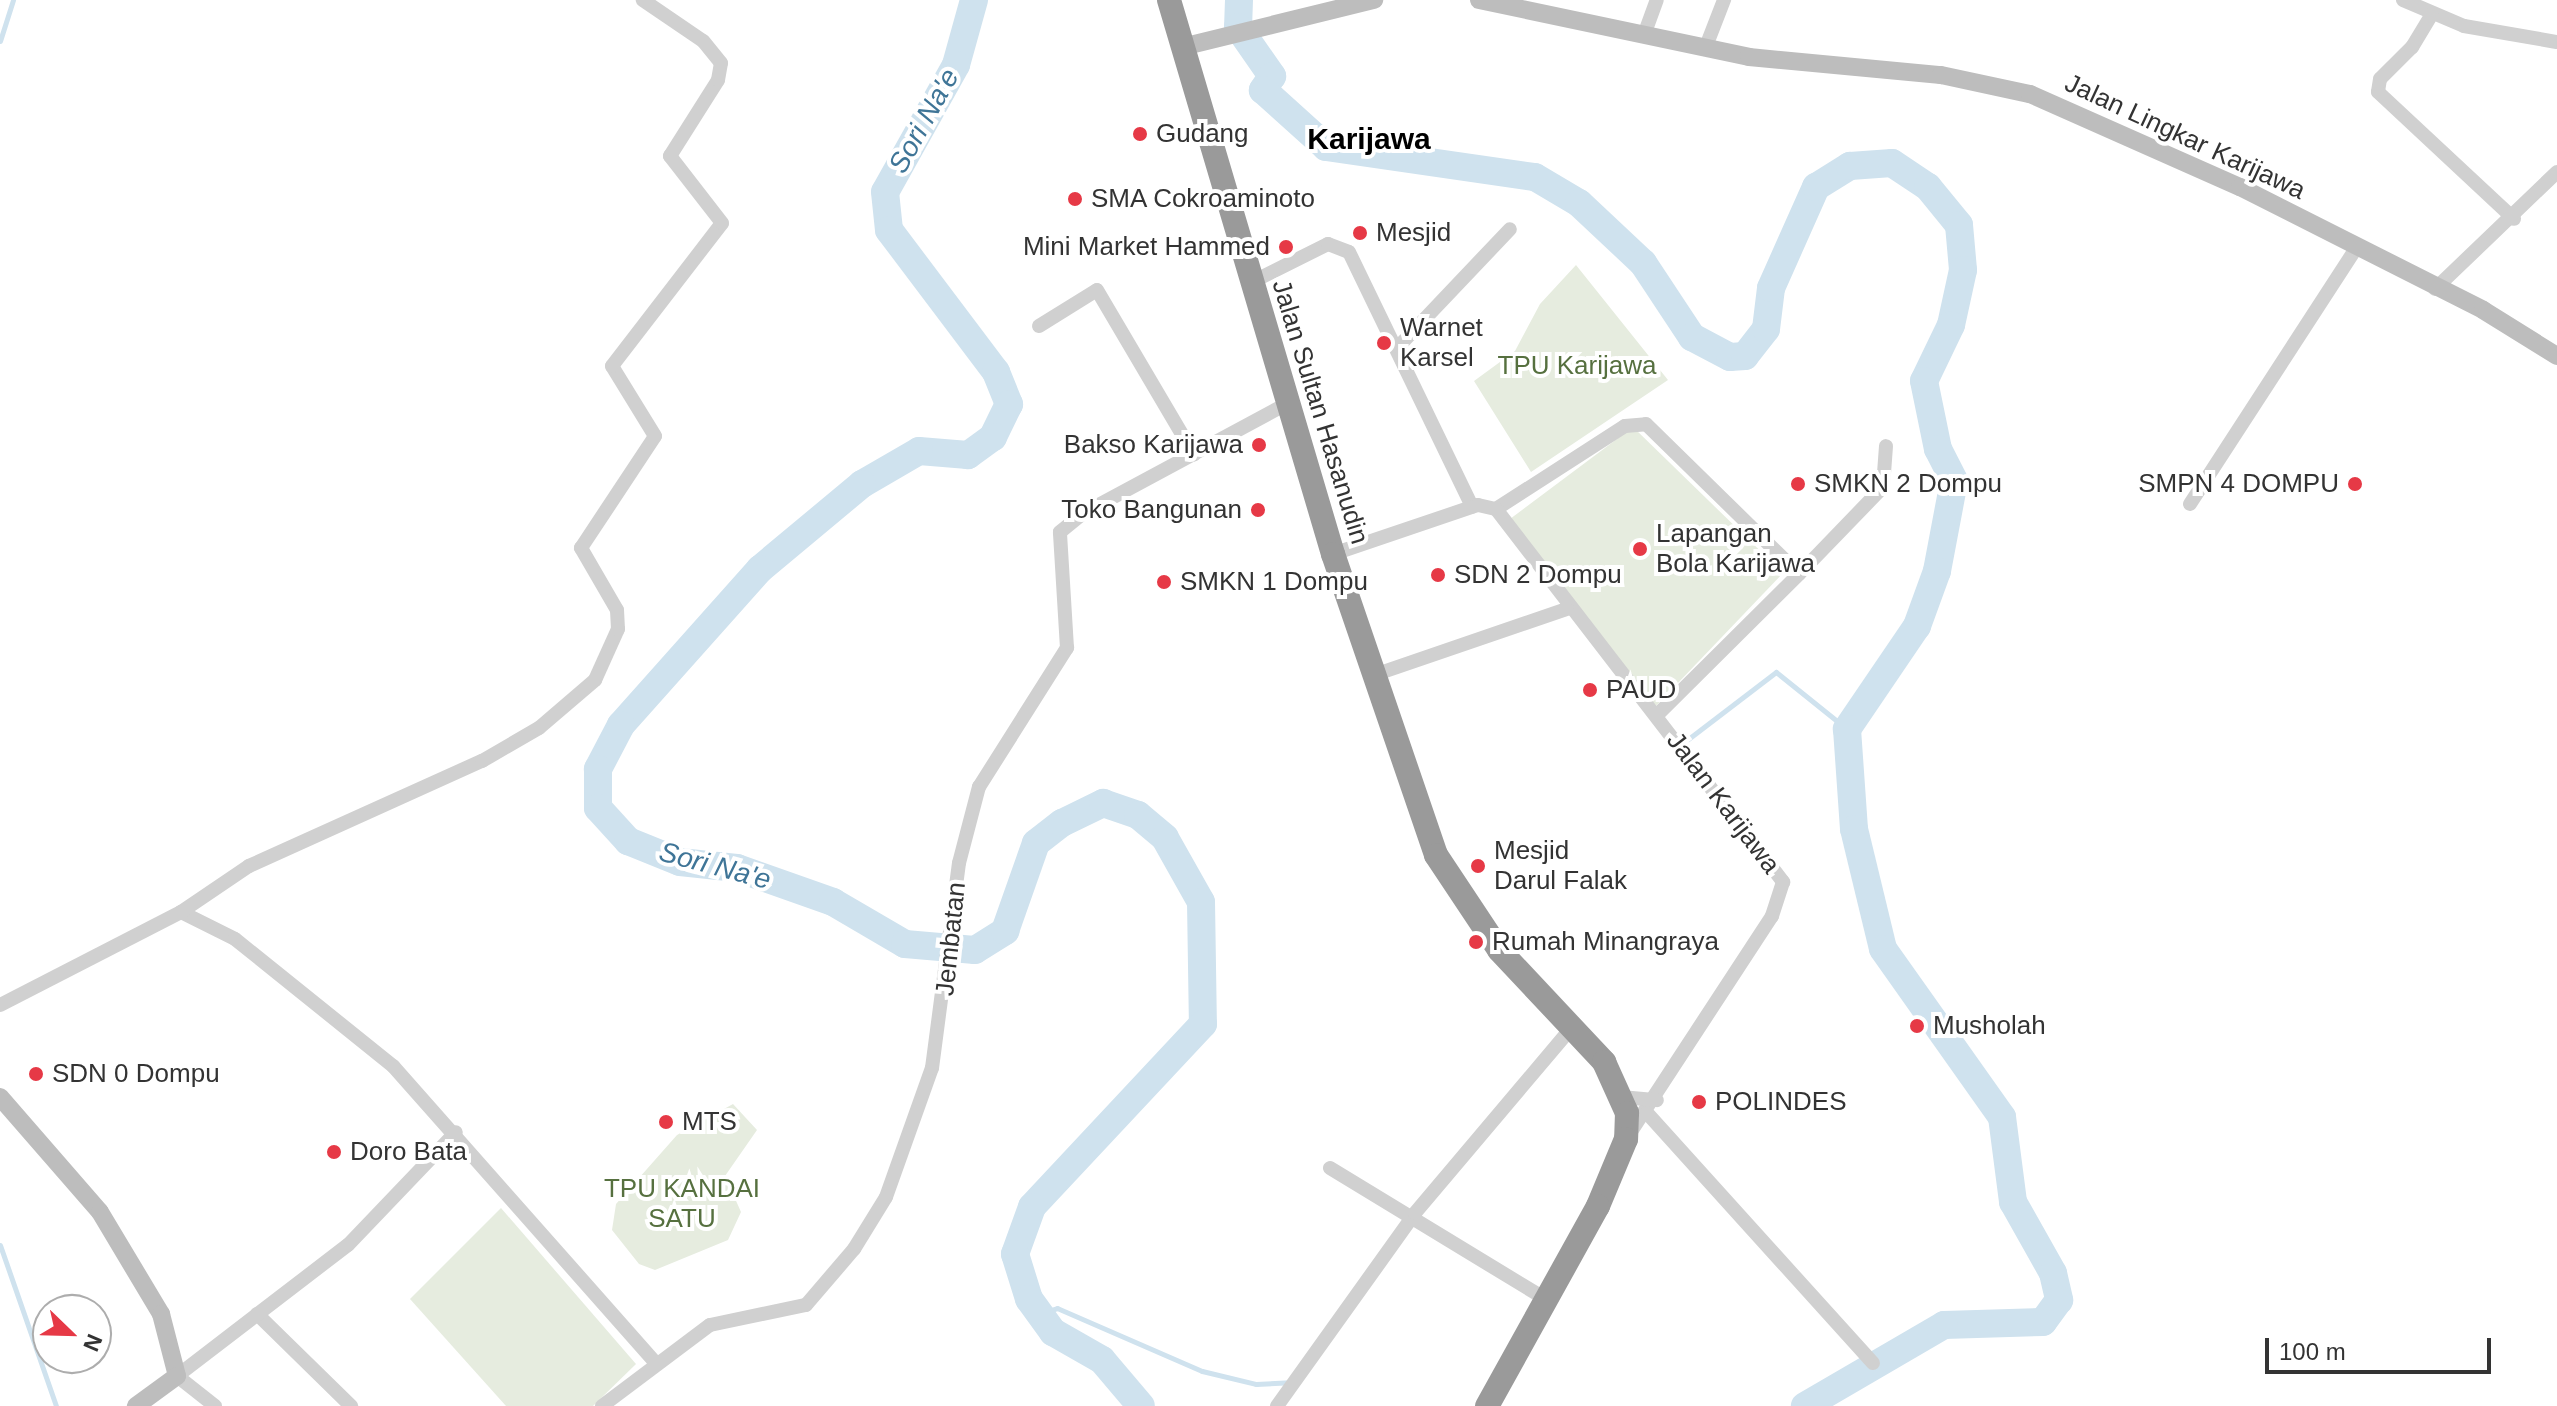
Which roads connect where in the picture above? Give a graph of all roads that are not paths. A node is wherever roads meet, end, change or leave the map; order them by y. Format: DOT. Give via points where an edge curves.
graph roads {
  1 [pos="643,0"];
  2 [pos="1169,0"];
  3 [pos="1374,0"];
  4 [pos="1479,0"];
  5 [pos="1657,0"];
  6 [pos="1724,0"];
  7 [pos="2403,0"];
  8 [pos="2432,14"];
  9 [pos="1644,35"];
  10 [pos="2557,42"];
  11 [pos="1182,47"];
  12 [pos="1705,49"];
  13 [pos="2557,172"];
  14 [pos="2514,219"];
  15 [pos="1510,229"];
  16 [pos="2355,250"];
  17 [pos="1252,282"];
  18 [pos="2435,289"];
  19 [pos="1039,326"];
  20 [pos="1399,346"];
  21 [pos="2557,356"];
  22 [pos="1290,402"];
  23 [pos="1886,446"];
  24 [pos="1194,455"];
  25 [pos="2190,504"];
  26 [pos="1472,507"];
  27 [pos="1496,509"];
  28 [pos="1333,554"];
  29 [pos="1799,574"];
  30 [pos="1567,609"];
  31 [pos="1374,675"];
  32 [pos="1657,715"];
  33 [pos="181,912"];
  34 [pos="0,1005"];
  35 [pos="1573,1026"];
  36 [pos="0,1097"];
  37 [pos="1621,1097"];
  38 [pos="1657,1100"];
  39 [pos="1647,1113"];
  40 [pos="456,1132"];
  41 [pos="1626,1139"];
  42 [pos="1330,1168"];
  43 [pos="1415,1213"];
  44 [pos="1542,1297"];
  45 [pos="257,1314"];
  46 [pos="656,1363"];
  47 [pos="1873,1363"];
  48 [pos="177,1376"];
  49 [pos="136,1406"];
  50 [pos="215,1406"];
  51 [pos="351,1406"];
  52 [pos="602,1406"];
  53 [pos="1277,1406"];
  54 [pos="1487,1406"];
  1 -- 33 [label="street" via="703,41 721,63 718,80 670,156 722,223 612,366 655,436 581,548 617,610 612,649 595,680 539,728 354,823 249,866"];
  2 -- 11 [label="highway, Jalan Sultan Hasanudin"];
  3 -- 11 [label="main road"];
  4 -- 9 [label="main road, Jalan Lingkar Karijawa"];
  5 -- 9 [label="street"];
  6 -- 12 [label="street"];
  7 -- 8 [label="street"];
  8 -- 10 [label="street"];
  8 -- 14 [label="street" via="2380,79 2378,92"];
  9 -- 12 [label="main road, Jalan Lingkar Karijawa"];
  11 -- 17 [label="highway, Jalan Sultan Hasanudin"];
  12 -- 16 [label="main road, Jalan Lingkar Karijawa" via="1941,75 2030,94 2227,181"];
  13 -- 14 [label="street"];
  14 -- 18 [label="street"];
  15 -- 20 [label="street"];
  16 -- 18 [label="main road, Jalan Lingkar Karijawa"];
  16 -- 25 [label="street"];
  17 -- 20 [label="street" via="1340,245"];
  17 -- 22 [label="highway, Jalan Sultan Hasanudin"];
  18 -- 21 [label="main road, Jalan Lingkar Karijawa"];
  19 -- 24 [label="street" via="1097,290"];
  20 -- 26 [label="street"];
  22 -- 24 [label="street"];
  22 -- 28 [label="highway, Jalan Sultan Hasanudin"];
  23 -- 29 [label="street" via="1883,487"];
  24 -- 46 [label="street, Jembatan" via="1060,532 1067,648 979,787 959,863 943,1016 920,1107 886,1197 826,1283 793,1312 722,1319"];
  26 -- 27 [label="street"];
  26 -- 28 [label="street"];
  27 -- 29 [label="street" via="1625,426 1646,424"];
  27 -- 30 [label="street, Jalan Karijawa"];
  28 -- 31 [label="highway, Jalan Sultan Hasanudin"];
  29 -- 32 [label="street"];
  30 -- 31 [label="street"];
  30 -- 32 [label="street, Jalan Karijawa"];
  31 -- 35 [label="highway, Jalan Sultan Hasanudin" via="1436,855 1499,950"];
  32 -- 38 [label="street, Jalan Karijawa" via="1783,888"];
  33 -- 34 [label="street"];
  33 -- 40 [label="street" via="235,939 341,1020"];
  35 -- 37 [label="highway, Jalan Sultan Hasanudin"];
  35 -- 43 [label="street"];
  36 -- 48 [label="main road" via="100,1212 132,1261 161,1314"];
  37 -- 38 [label="street"];
  37 -- 41 [label="highway, Jalan Sultan Hasanudin"];
  38 -- 39 [label="street"];
  39 -- 41 [label="street"];
  39 -- 47 [label="street"];
  40 -- 45 [label="street" via="348,1245"];
  40 -- 46 [label="street"];
  41 -- 44 [label="highway, Jalan Sultan Hasanudin" via="1598,1206"];
  42 -- 43 [label="street"];
  43 -- 44 [label="street"];
  43 -- 53 [label="street"];
  44 -- 54 [label="highway, Jalan Sultan Hasanudin"];
  45 -- 48 [label="street"];
  45 -- 51 [label="street"];
  46 -- 52 [label="street, Jembatan"];
  48 -- 49 [label="main road"];
  48 -- 50 [label="street"];
}
